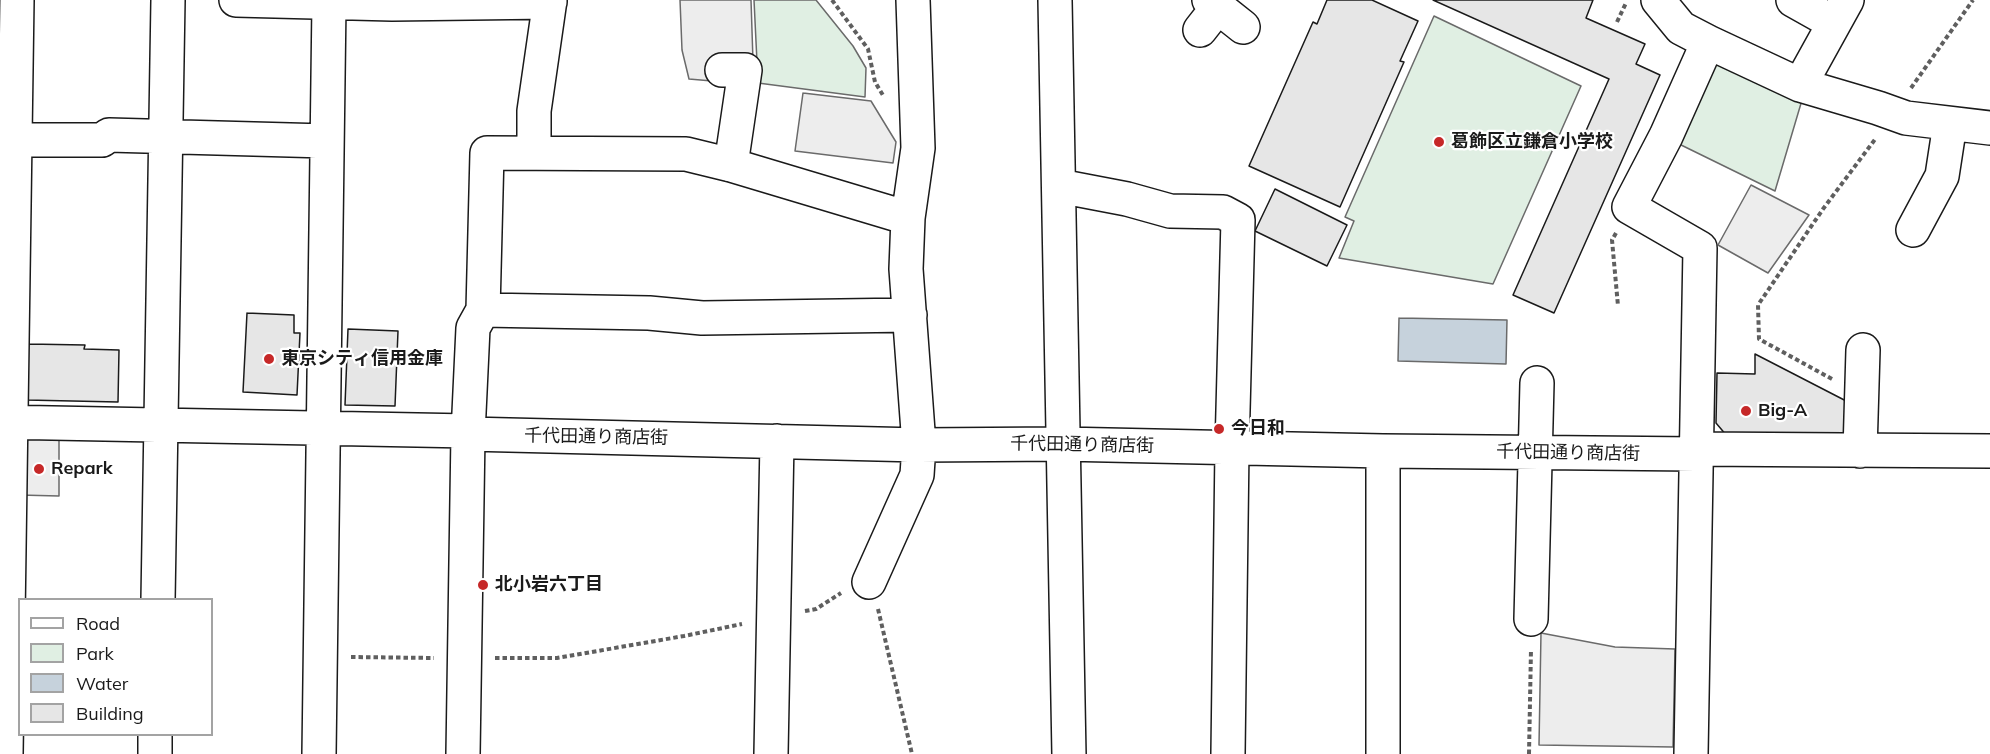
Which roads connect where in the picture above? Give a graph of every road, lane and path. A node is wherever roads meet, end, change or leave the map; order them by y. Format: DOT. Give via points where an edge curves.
graph roads {
  1 [pos="17,0"];
  2 [pos="168,0"];
  3 [pos="236,0"];
  4 [pos="832,0"];
  5 [pos="913,0"];
  6 [pos="1055,0"];
  7 [pos="1628,0"];
  8 [pos="1658,0"];
  9 [pos="1793,0"];
  10 [pos="1973,0"];
  11 [pos="550,1"];
  12 [pos="412,2"];
  13 [pos="329,3"];
  14 [pos="1209,12"];
  15 [pos="1841,12"];
  16 [pos="1617,22"];
  17 [pos="1243,27"];
  18 [pos="1708,42"];
  19 [pos="722,70"];
  20 [pos="1800,85"];
  21 [pos="887,101"];
  22 [pos="1893,113"];
  23 [pos="1950,124"];
  24 [pos="1990,128"];
  25 [pos="8,136"];
  26 [pos="165,137"];
  27 [pos="327,141"];
  28 [pos="534,153"];
  29 [pos="731,165"];
  30 [pos="1059,186"];
  31 [pos="1629,207"];
  32 [pos="908,218"];
  33 [pos="1913,230"];
  34 [pos="1618,306"];
  35 [pos="483,310"];
  36 [pos="910,315"];
  37 [pos="1863,350"];
  38 [pos="1537,383"];
  39 [pos="1862,395"];
  40 [pos="5,422"];
  41 [pos="161,424"];
  42 [pos="323,428"];
  43 [pos="469,432"];
  44 [pos="777,441"];
  45 [pos="1062,444"];
  46 [pos="919,446"];
  47 [pos="1232,448"];
  48 [pos="1383,451"];
  49 [pos="1860,451"];
  50 [pos="1990,451"];
  51 [pos="1535,452"];
  52 [pos="1696,452"];
  53 [pos="869,582"];
  54 [pos="158,598"];
  55 [pos="1531,618"];
  56 [pos="320,656"];
  57 [pos="439,658"];
  58 [pos="155,736"];
  59 [pos="6,754"];
  60 [pos="155,754"];
  61 [pos="319,754"];
  62 [pos="463,754"];
  63 [pos="771,754"];
  64 [pos="1069,754"];
  65 [pos="1228,754"];
  66 [pos="1383,754"];
  67 [pos="1529,754"];
  68 [pos="1691,754"];
  1 -- 25 [label="street"];
  2 -- 26 [label="street"];
  3 -- 13 [label="street"];
  4 -- 21 [label="path" via="868,49 875,82"];
  5 -- 32 [label="street" via="918,148"];
  6 -- 30 [label="street"];
  7 -- 16 [label="path"];
  8 -- 18 [label="street" via="1681,28"];
  9 -- 15 [label="street"];
  10 -- 22 [label="path"];
  11 -- 12 [label="street"];
  11 -- 28 [label="street" via="534,111"];
  12 -- 13 [label="street"];
  13 -- 27 [label="street"];
  14 -- 17 [label="street"];
  15 -- 20 [label="street"];
  18 -- 20 [label="street"];
  18 -- 31 [label="street"];
  19 -- 29 [label="street" via="745,70"];
  20 -- 22 [label="street"];
  22 -- 23 [label="street"];
  22 -- 39 [label="path" via="1758,304 1759,339"];
  23 -- 24 [label="street"];
  23 -- 33 [label="street" via="1942,176"];
  25 -- 26 [label="street" via="30,140 102,140 109,135"];
  25 -- 40 [label="street"];
  26 -- 27 [label="street"];
  26 -- 41 [label="street"];
  27 -- 42 [label="street"];
  28 -- 29 [label="street" via="686,154"];
  28 -- 35 [label="street" via="487,153"];
  29 -- 32 [label="street"];
  30 -- 45 [label="street"];
  30 -- 47 [label="street" via="1170,211 1223,212 1238,220"];
  31 -- 34 [label="path" via="1612,240"];
  31 -- 52 [label="street" via="1700,248"];
  32 -- 36 [label="street" via="906,268"];
  35 -- 36 [label="street" via="702,318"];
  35 -- 43 [label="street" via="473,328"];
  36 -- 46 [label="street"];
  37 -- 39 [label="street"];
  38 -- 51 [label="street"];
  39 -- 49 [label="street"];
  40 -- 41 [label="street, 千代田通り商店街"];
  40 -- 59 [label="street"];
  41 -- 42 [label="street, 千代田通り商店街"];
  41 -- 54 [label="street"];
  42 -- 43 [label="street, 千代田通り商店街"];
  42 -- 56 [label="street"];
  43 -- 44 [label="street, 千代田通り商店街"];
  43 -- 62 [label="street"];
  44 -- 46 [label="street, 千代田通り商店街"];
  44 -- 63 [label="street"];
  45 -- 46 [label="street, 千代田通り商店街"];
  45 -- 47 [label="street, 千代田通り商店街"];
  45 -- 64 [label="street"];
  46 -- 53 [label="street" via="917,476"];
  47 -- 48 [label="street, 千代田通り商店街"];
  47 -- 65 [label="street"];
  48 -- 51 [label="street, 千代田通り商店街"];
  48 -- 66 [label="street"];
  49 -- 50 [label="street, 千代田通り商店街"];
  49 -- 52 [label="street, 千代田通り商店街"];
  51 -- 52 [label="street, 千代田通り商店街"];
  51 -- 55 [label="street"];
  52 -- 68 [label="street"];
  55 -- 67 [label="path"];
  56 -- 57 [label="path"];
  56 -- 61 [label="street"];
  58 -- 60 [label="street"];
}
